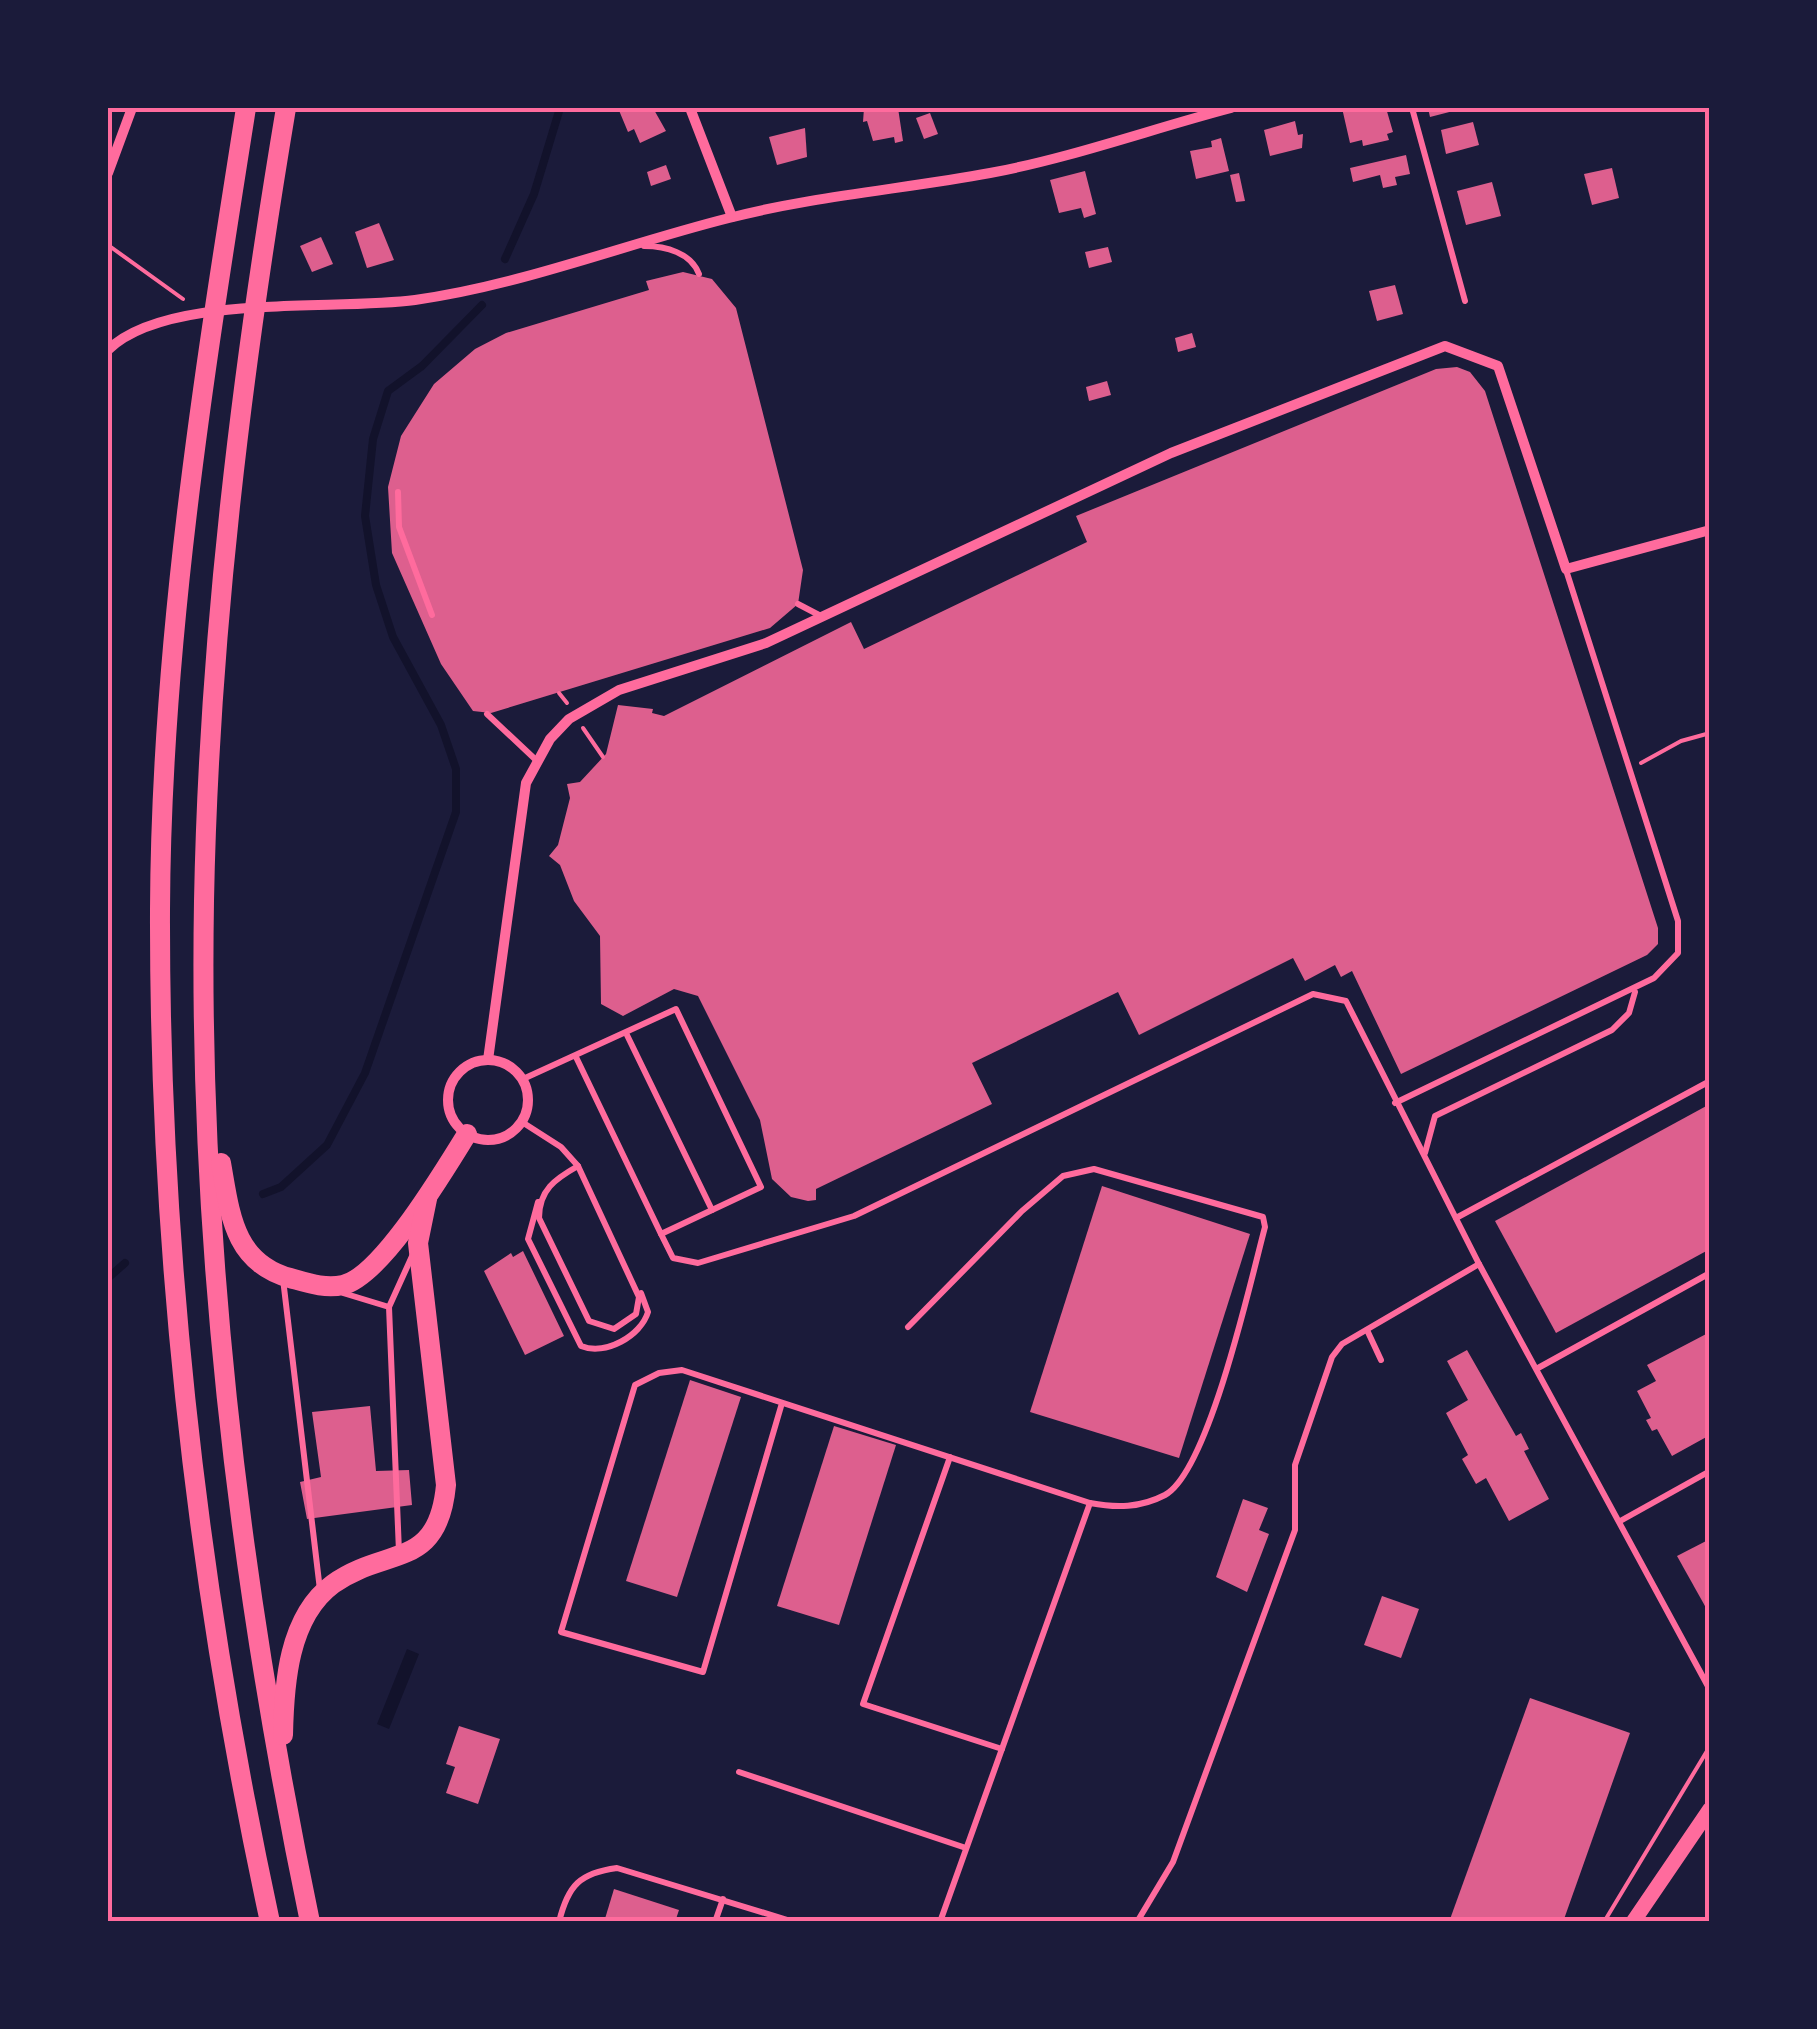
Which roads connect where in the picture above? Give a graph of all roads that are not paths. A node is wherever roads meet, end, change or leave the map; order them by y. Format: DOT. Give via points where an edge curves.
graph roads {
  1 [pos="132,108"];
  2 [pos="246,108"];
  3 [pos="286,108"];
  4 [pos="690,108"];
  5 [pos="1231,108"];
  6 [pos="1412,108"];
  7 [pos="108,173"];
  8 [pos="732,217"];
  9 [pos="633,245"];
  10 [pos="699,274"];
  11 [pos="1465,301"];
  12 [pos="108,350"];
  13 [pos="398,492"];
  14 [pos="1710,530"];
  15 [pos="1566,568"];
  16 [pos="798,604"];
  17 [pos="432,615"];
  18 [pos="819,615"];
  19 [pos="487,714"];
  20 [pos="536,760"];
  21 [pos="1635,992"];
  22 [pos="626,1033"];
  23 [pos="576,1057"];
  24 [pos="488,1060"];
  25 [pos="523,1080"];
  26 [pos="1710,1081"];
  27 [pos="206,1082"];
  28 [pos="1395,1102"];
  29 [pos="522,1122"];
  30 [pos="466,1134"];
  31 [pos="1425,1160"];
  32 [pos="578,1166"];
  33 [pos="543,1194"];
  34 [pos="427,1199"];
  35 [pos="712,1210"];
  36 [pos="1456,1218"];
  37 [pos="662,1234"];
  38 [pos="418,1243"];
  39 [pos="1480,1264"];
  40 [pos="1710,1273"];
  41 [pos="283,1276"];
  42 [pos="634,1284"];
  43 [pos="322,1286"];
  44 [pos="389,1308"];
  45 [pos="908,1327"];
  46 [pos="1367,1330"];
  47 [pos="1381,1360"];
  48 [pos="1538,1368"];
  49 [pos="782,1403"];
  50 [pos="950,1457"];
  51 [pos="1710,1471"];
  52 [pos="1090,1503"];
  53 [pos="1622,1520"];
  54 [pos="400,1558"];
  55 [pos="321,1596"];
  56 [pos="1710,1690"];
  57 [pos="1002,1749"];
  58 [pos="738,1772"];
  59 [pos="284,1797"];
  60 [pos="1710,1810"];
  61 [pos="966,1848"];
  62 [pos="260,1873"];
  63 [pos="722,1899"];
  64 [pos="262,1922"];
  65 [pos="270,1922"];
  66 [pos="310,1922"];
  67 [pos="559,1922"];
  68 [pos="715,1922"];
  69 [pos="794,1922"];
  70 [pos="940,1922"];
  71 [pos="1137,1922"];
  72 [pos="1633,1922"];
  1 -- 7 [label="street"];
  2 -- 62 [label="highway" via="186,512 160,907 171,1247 189,1428 215,1626"];
  3 -- 27 [label="highway" via="227,518 204,901"];
  4 -- 8 [label="street"];
  5 -- 8 [label="street" via="994,172"];
  6 -- 11 [label="lane"];
  8 -- 9 [label="street"];
  9 -- 10 [label="lane" via="671,250"];
  9 -- 12 [label="street" via="416,300 192,316 140,327"];
  13 -- 17 [label="lane" via="399,526"];
  14 -- 15 [label="street"];
  15 -- 18 [label="street" via="1498,366 1445,346 1172,453"];
  15 -- 28 [label="lane" via="1678,921 1678,953 1654,978"];
  16 -- 18 [label="lane"];
  18 -- 20 [label="street" via="766,643 596,700 569,719"];
  19 -- 20 [label="lane"];
  20 -- 24 [label="street" via="526,783"];
  21 -- 31 [label="lane" via="1629,1013 1612,1030 1435,1116"];
  22 -- 23 [label="lane"];
  22 -- 35 [label="lane"];
  22 -- 35 [label="lane" via="676,1009 761,1187"];
  23 -- 25 [label="lane"];
  23 -- 37 [label="lane"];
  24 -- 25 [label="street" via="514,1069"];
  24 -- 30 [label="street" via="464,1068 450,1089 451,1114"];
  25 -- 29 [label="street" via="528,1101"];
  26 -- 36 [label="lane"];
  27 -- 41 [label="highway" via="237,1240"];
  27 -- 59 [label="highway" via="226,1391"];
  28 -- 31 [label="lane"];
  28 -- 37 [label="lane" via="1346,1001 1314,994 854,1216 698,1263 673,1258"];
  29 -- 30 [label="street" via="490,1140"];
  29 -- 32 [label="lane"];
  30 -- 34 [label="highway"];
  31 -- 36 [label="lane"];
  32 -- 33 [label="lane"];
  32 -- 42 [label="lane"];
  33 -- 42 [label="lane" via="539,1218 589,1322 614,1329 631,1321 640,1306"];
  33 -- 42 [label="lane" via="528,1239 581,1346 602,1347 642,1327 648,1302"];
  34 -- 38 [label="highway"];
  34 -- 43 [label="highway" via="370,1270 351,1282"];
  35 -- 37 [label="lane"];
  36 -- 39 [label="lane"];
  38 -- 44 [label="lane"];
  38 -- 54 [label="highway" via="446,1485 438,1525"];
  39 -- 46 [label="lane"];
  39 -- 48 [label="lane"];
  40 -- 48 [label="lane"];
  41 -- 43 [label="highway"];
  41 -- 55 [label="lane"];
  43 -- 44 [label="lane"];
  44 -- 54 [label="lane"];
  45 -- 52 [label="lane" via="1063,1176 1094,1170 1263,1217 1266,1227 1199,1448 1168,1494 1121,1509"];
  46 -- 47 [label="lane"];
  46 -- 71 [label="lane" via="1332,1357 1295,1464 1294,1530 1173,1862"];
  48 -- 53 [label="lane"];
  49 -- 49 [label="lane" via="682,1370 635,1386 561,1632 703,1672"];
  49 -- 50 [label="lane"];
  50 -- 52 [label="lane"];
  50 -- 57 [label="lane" via="863,1704"];
  51 -- 53 [label="lane"];
  52 -- 57 [label="lane"];
  53 -- 56 [label="lane"];
  54 -- 55 [label="highway" via="352,1574"];
  55 -- 59 [label="highway" via="289,1662"];
  57 -- 61 [label="lane"];
  58 -- 61 [label="lane"];
  59 -- 66 [label="highway"];
  60 -- 72 [label="street"];
  61 -- 70 [label="lane"];
  62 -- 64 [label="highway"];
  62 -- 65 [label="highway"];
  63 -- 67 [label="lane" via="617,1868 589,1872 566,1890"];
  63 -- 68 [label="lane"];
  63 -- 69 [label="lane"];
}
